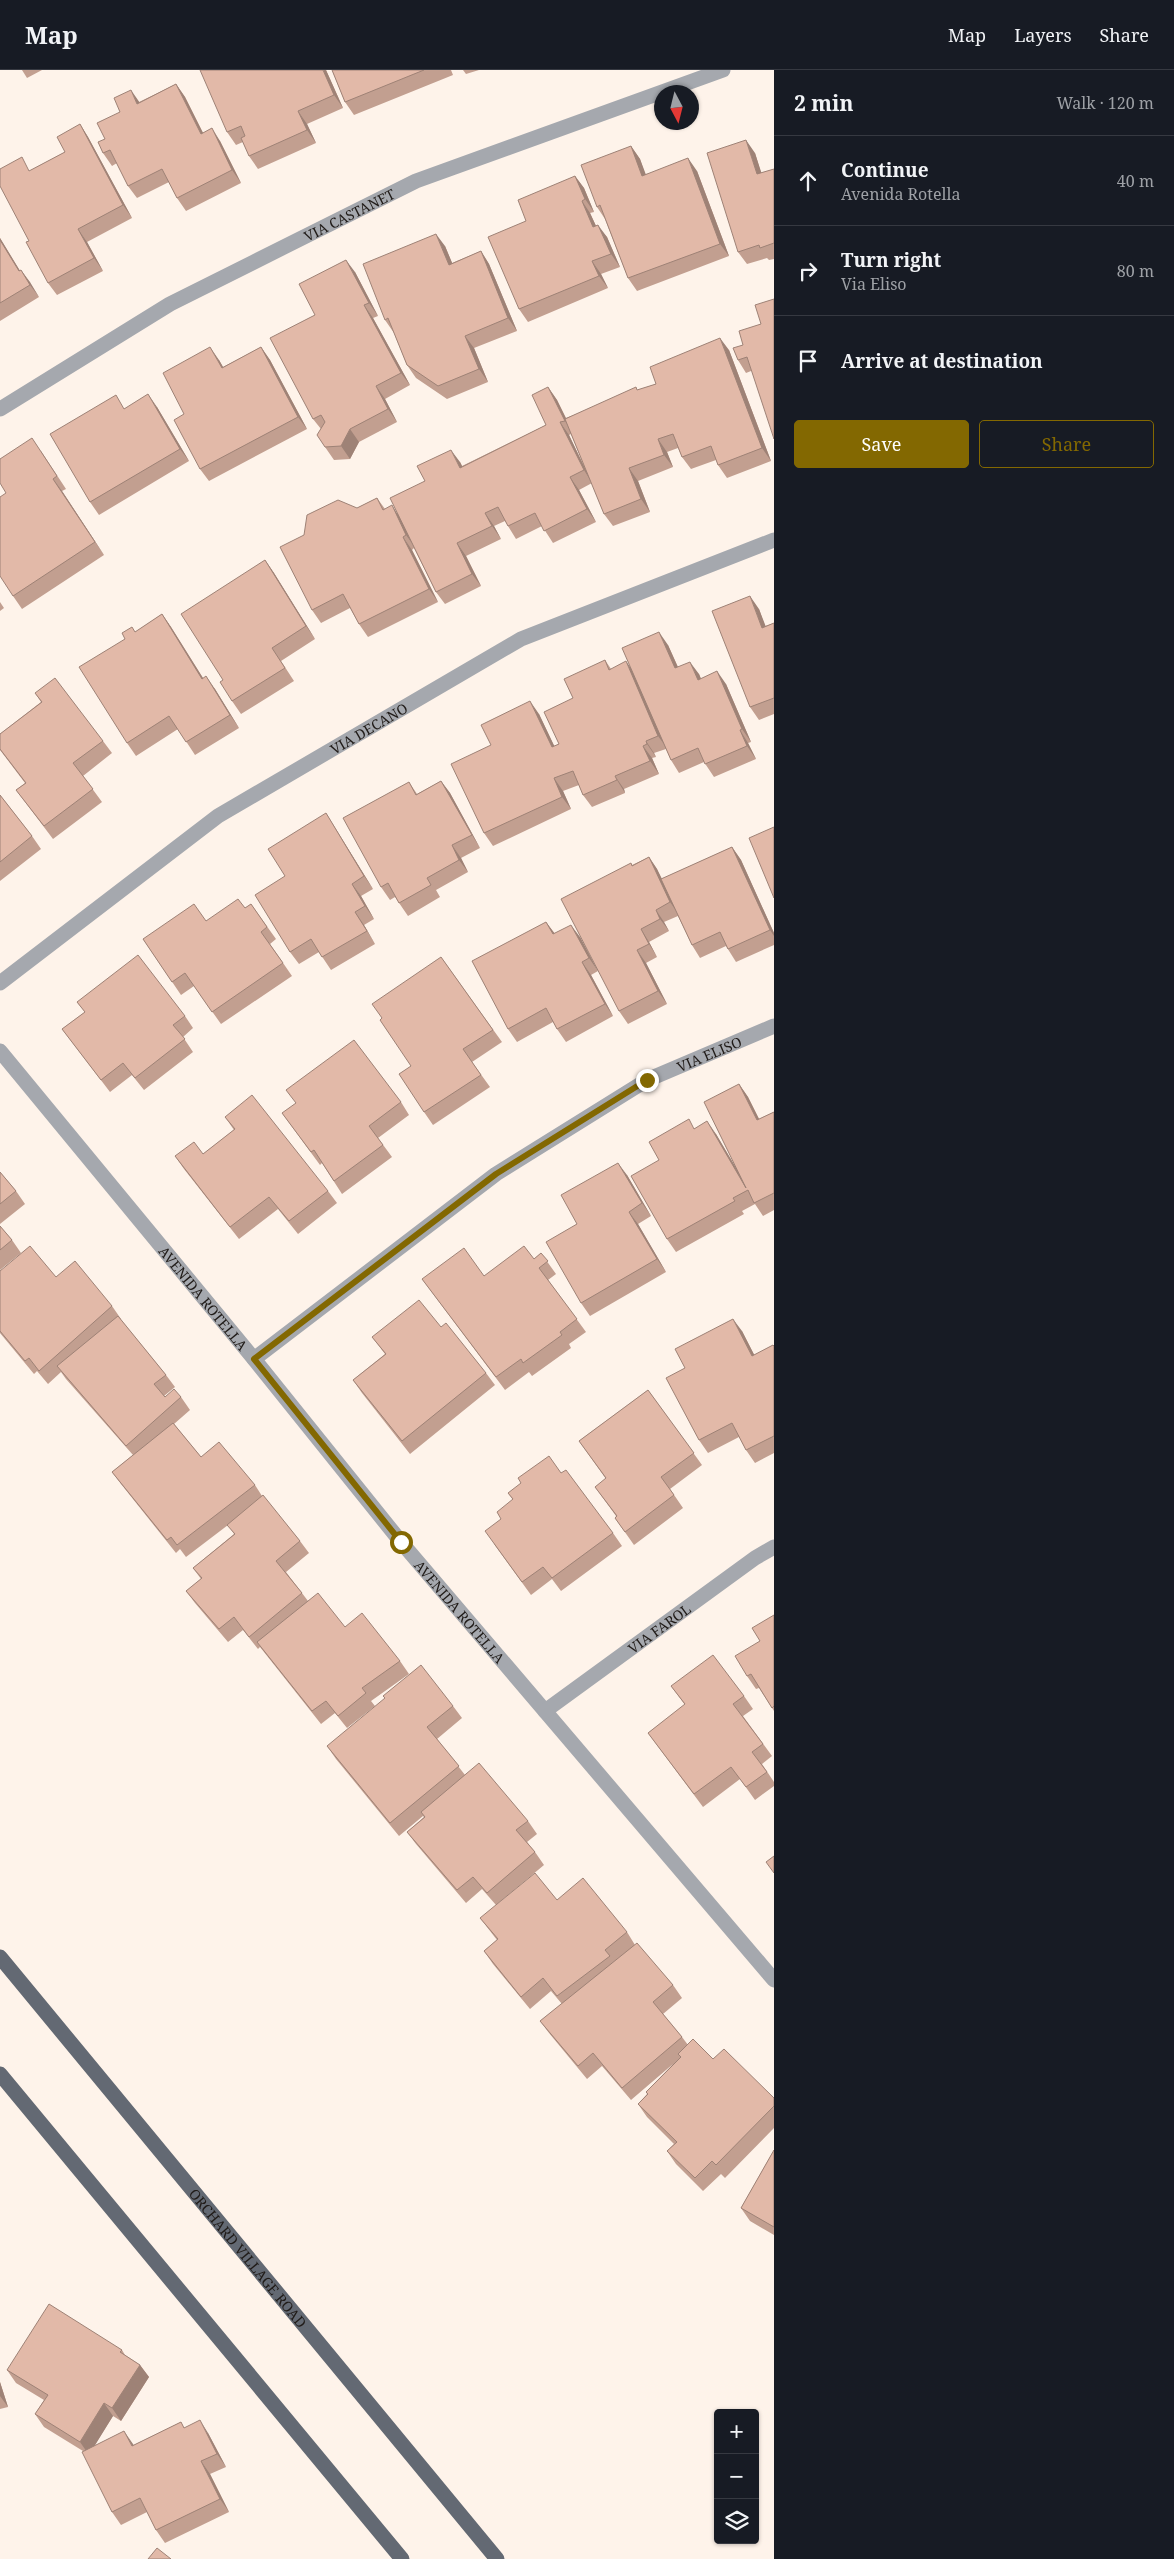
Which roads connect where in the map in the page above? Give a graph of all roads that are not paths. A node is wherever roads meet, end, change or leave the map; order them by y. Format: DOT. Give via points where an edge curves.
graph roads {
  1 [pos="722,70"];
  2 [pos="0,409"];
  3 [pos="774,540"];
  4 [pos="0,983"];
  5 [pos="774,1026"];
  6 [pos="0,1051"];
  7 [pos="254,1359"];
  8 [pos="774,1546"];
  9 [pos="545,1711"];
  10 [pos="0,1957"];
  11 [pos="774,1980"];
  12 [pos="0,2074"];
  13 [pos="402,2559"];
  14 [pos="498,2559"];
  1 -- 2 [label="street, VIA CASTANET" via="416,181 170,304"];
  3 -- 4 [label="street, VIA DECANO" via="521,638 218,816"];
  5 -- 7 [label="street, VIA ELISO" via="647,1080 496,1174"];
  6 -- 7 [label="street, AVENIDA ROTELLA"];
  7 -- 9 [label="street, AVENIDA ROTELLA" via="401,1542"];
  8 -- 9 [label="street, VIA FAROL"];
  9 -- 11 [label="street, AVENIDA ROTELLA"];
  10 -- 14 [label="main road, ORCHARD VILLAGE ROAD"];
  12 -- 13 [label="main road"];
}
